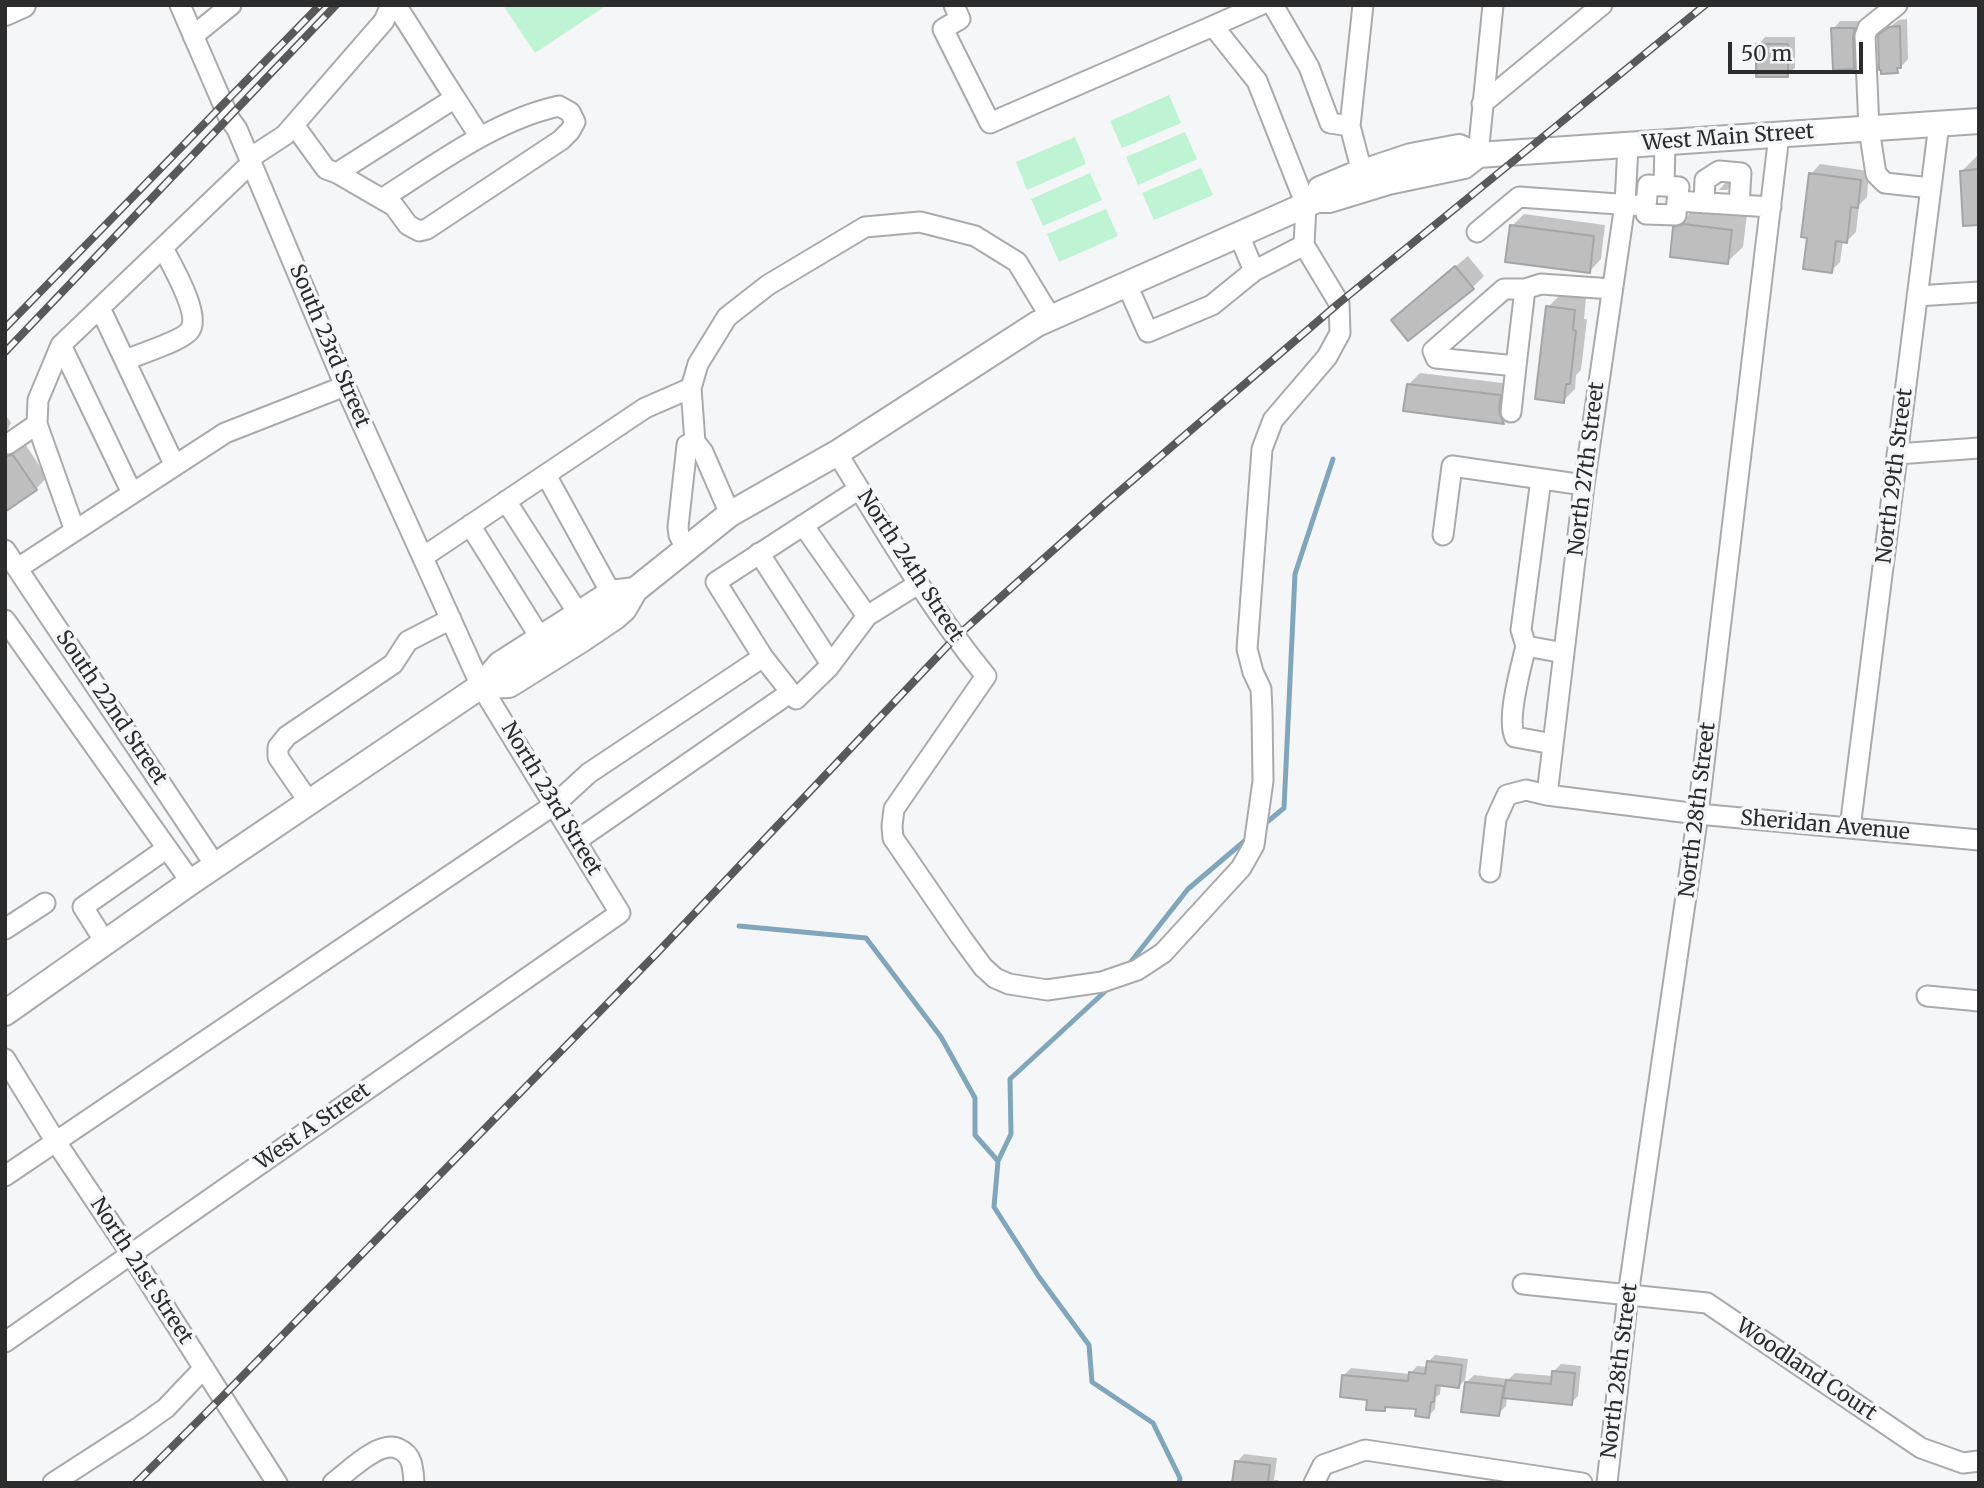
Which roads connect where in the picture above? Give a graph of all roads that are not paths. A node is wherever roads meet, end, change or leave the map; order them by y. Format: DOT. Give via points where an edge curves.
graph roads {
  1 [pos="180,5"];
  2 [pos="394,5"];
  3 [pos="954,5"];
  4 [pos="1260,5"];
  5 [pos="1273,5"];
  6 [pos="1363,5"];
  7 [pos="1493,5"];
  8 [pos="1602,5"];
  9 [pos="1898,5"];
  10 [pos="223,8"];
  11 [pos="1213,26"];
  12 [pos="193,36"];
  13 [pos="455,98"];
  14 [pos="1482,104"];
  15 [pos="1979,121"];
  16 [pos="1939,124"];
  17 [pos="294,125"];
  18 [pos="1350,126"];
  19 [pos="1869,129"];
  20 [pos="1779,135"];
  21 [pos="480,137"];
  22 [pos="1665,143"];
  23 [pos="1628,145"];
  24 [pos="1478,155"];
  25 [pos="1362,172"];
  26 [pos="337,173"];
  27 [pos="1664,186"];
  28 [pos="1931,188"];
  29 [pos="383,198"];
  30 [pos="1677,201"];
  31 [pos="1311,202"];
  32 [pos="1704,203"];
  33 [pos="1625,204"];
  34 [pos="1739,205"];
  35 [pos="1646,206"];
  36 [pos="1771,207"];
  37 [pos="1477,232"];
  38 [pos="1239,235"];
  39 [pos="1304,245"];
  40 [pos="163,248"];
  41 [pos="1254,271"];
  42 [pos="1127,285"];
  43 [pos="1525,289"];
  44 [pos="1612,289"];
  45 [pos="1979,292"];
  46 [pos="1917,296"];
  47 [pos="100,308"];
  48 [pos="1051,318"];
  49 [pos="61,345"];
  50 [pos="125,360"];
  51 [pos="1516,366"];
  52 [pos="345,386"];
  53 [pos="691,388"];
  54 [pos="1511,412"];
  55 [pos="37,424"];
  56 [pos="695,442"];
  57 [pos="9,444"];
  58 [pos="1979,448"];
  59 [pos="837,453"];
  60 [pos="1897,454"];
  61 [pos="175,466"];
  62 [pos="545,475"];
  63 [pos="1541,478"];
  64 [pos="1584,485"];
  65 [pos="859,489"];
  66 [pos="132,494"];
  67 [pos="506,501"];
  68 [pos="730,514"];
  69 [pos="470,525"];
  70 [pos="803,525"];
  71 [pos="75,531"];
  72 [pos="1443,535"];
  73 [pos="686,549"];
  74 [pos="5,550"];
  75 [pos="759,553"];
  76 [pos="422,557"];
  77 [pos="18,568"];
  78 [pos="918,584"];
  79 [pos="623,592"];
  80 [pos="578,613"];
  81 [pos="867,617"];
  82 [pos="451,619"];
  83 [pos="5,620"];
  84 [pos="541,639"];
  85 [pos="1526,646"];
  86 [pos="1564,653"];
  87 [pos="763,657"];
  88 [pos="831,664"];
  89 [pos="481,685"];
  90 [pos="791,692"];
  91 [pos="1553,744"];
  92 [pos="1547,794"];
  93 [pos="309,802"];
  94 [pos="554,805"];
  95 [pos="1698,814"];
  96 [pos="1850,828"];
  97 [pos="1979,840"];
  98 [pos="576,841"];
  99 [pos="166,849"];
  100 [pos="215,865"];
  101 [pos="1490,872"];
  102 [pos="191,882"];
  103 [pos="45,903"];
  104 [pos="620,913"];
  105 [pos="5,929"];
  106 [pos="105,942"];
  107 [pos="1927,996"];
  108 [pos="1979,1001"];
  109 [pos="5,1013"];
  110 [pos="5,1059"];
  111 [pos="56,1142"];
  112 [pos="5,1176"];
  113 [pos="131,1254"];
  114 [pos="1523,1284"];
  115 [pos="1628,1295"];
  116 [pos="5,1342"];
  117 [pos="204,1368"];
  118 [pos="1979,1461"];
  119 [pos="53,1483"];
  120 [pos="277,1483"];
  121 [pos="332,1483"];
  122 [pos="414,1483"];
  123 [pos="1314,1483"];
  124 [pos="1582,1483"];
  125 [pos="1606,1483"];
  1 -- 12 [label="street, South 23rd Street"];
  2 -- 13 [label="street"];
  2 -- 17 [label="street"];
  3 -- 11 [label="street" via="960,19 943,29 990,123"];
  4 -- 11 [label="street"];
  5 -- 18 [label="street" via="1309,67 1330,123"];
  6 -- 18 [label="street"];
  7 -- 14 [label="street"];
  8 -- 14 [label="street"];
  9 -- 19 [label="street" via="1868,28 1865,36"];
  10 -- 12 [label="street"];
  11 -- 31 [label="street" via="1257,81"];
  12 -- 52 [label="street, South 23rd Street"];
  13 -- 21 [label="street"];
  13 -- 26 [label="street"];
  14 -- 24 [label="street"];
  15 -- 16 [label="main road, West Main Street"];
  16 -- 19 [label="main road, West Main Street"];
  16 -- 28 [label="street, North 29th Street"];
  17 -- 26 [label="street" via="326,169"];
  17 -- 40 [label="street"];
  18 -- 25 [label="street"];
  19 -- 20 [label="main road, West Main Street"];
  19 -- 28 [label="street" via="1875,174 1885,183"];
  20 -- 22 [label="main road, West Main Street"];
  20 -- 36 [label="street, North 28th Street"];
  21 -- 29 [label="street"];
  21 -- 29 [label="street" via="559,106 570,112 575,122 561,140 427,229 419,231 408,225"];
  22 -- 23 [label="main road, West Main Street"];
  22 -- 27 [label="street"];
  23 -- 24 [label="main road, West Main Street"];
  23 -- 33 [label="street, North 27th Street"];
  24 -- 25 [label="main road" via="1459,147"];
  24 -- 31 [label="main road" via="1464,166"];
  25 -- 31 [label="main road" via="1321,188"];
  26 -- 29 [label="street"];
  27 -- 30 [label="street" via="1679,187"];
  27 -- 35 [label="street" via="1648,185"];
  28 -- 46 [label="street, North 29th Street"];
  30 -- 32 [label="street"];
  30 -- 35 [label="street" via="1676,215 1646,214"];
  31 -- 38 [label="main road"];
  31 -- 39 [label="street"];
  32 -- 34 [label="street"];
  32 -- 34 [label="street" via="1705,180 1730,172 1741,173"];
  33 -- 35 [label="street"];
  33 -- 37 [label="street" via="1519,197"];
  33 -- 44 [label="street, North 27th Street"];
  34 -- 36 [label="street"];
  36 -- 95 [label="street, North 28th Street"];
  38 -- 41 [label="street"];
  38 -- 42 [label="main road"];
  39 -- 41 [label="street"];
  39 -- 78 [label="street, North 24th Street" via="1339,303 1340,333 1327,357 1273,420 1262,449 1247,649 1261,689 1262,712 1263,781 1254,845 1241,867 1163,953 1137,970 1102,982 1047,990 1009,985 995,978 893,838 894,809 986,676"];
  40 -- 47 [label="street"];
  40 -- 50 [label="street" via="190,306 190,330"];
  41 -- 42 [label="street" via="1212,305 1148,332"];
  42 -- 48 [label="main road"];
  43 -- 44 [label="street" via="1541,284"];
  43 -- 51 [label="street"];
  43 -- 51 [label="street" via="1504,289 1433,351 1436,358"];
  44 -- 64 [label="street, North 27th Street"];
  45 -- 46 [label="street"];
  46 -- 60 [label="street, North 29th Street"];
  47 -- 49 [label="street"];
  47 -- 50 [label="street"];
  48 -- 53 [label="street" via="1017,262 975,236 920,222 865,227 768,285 727,317 698,364"];
  48 -- 59 [label="main road"];
  49 -- 55 [label="street" via="38,400"];
  49 -- 66 [label="street"];
  50 -- 61 [label="street"];
  51 -- 54 [label="street"];
  52 -- 61 [label="street" via="225,433"];
  52 -- 76 [label="street, South 23rd Street"];
  53 -- 56 [label="street"];
  53 -- 62 [label="street" via="645,408"];
  55 -- 57 [label="street"];
  55 -- 71 [label="street"];
  56 -- 68 [label="street"];
  56 -- 73 [label="street" via="687,446 678,527"];
  58 -- 60 [label="street"];
  59 -- 65 [label="street, North 24th Street"];
  59 -- 68 [label="main road"];
  60 -- 96 [label="street, North 29th Street"];
  61 -- 66 [label="street"];
  62 -- 67 [label="street"];
  62 -- 79 [label="street"];
  63 -- 64 [label="street"];
  63 -- 72 [label="street" via="1452,466"];
  63 -- 85 [label="street" via="1521,630"];
  64 -- 86 [label="street, North 27th Street"];
  65 -- 70 [label="street"];
  65 -- 78 [label="street, North 24th Street"];
  66 -- 71 [label="street"];
  67 -- 69 [label="street"];
  67 -- 80 [label="street"];
  68 -- 73 [label="main road"];
  69 -- 76 [label="street"];
  69 -- 84 [label="street"];
  70 -- 75 [label="street"];
  70 -- 81 [label="street"];
  71 -- 77 [label="street"];
  73 -- 79 [label="main road"];
  74 -- 77 [label="street, South 22nd Street"];
  75 -- 87 [label="street" via="716,582"];
  75 -- 88 [label="street"];
  76 -- 82 [label="street, South 23rd Street"];
  77 -- 100 [label="street, South 22nd Street"];
  78 -- 81 [label="street"];
  79 -- 80 [label="main road"];
  79 -- 89 [label="main road" via="624,609 554,657 509,685"];
  80 -- 84 [label="main road"];
  81 -- 88 [label="street"];
  82 -- 89 [label="street, South 23rd Street"];
  82 -- 93 [label="street" via="408,641 393,664 287,736 278,747 278,757"];
  83 -- 99 [label="street"];
  84 -- 89 [label="main road" via="500,664"];
  85 -- 86 [label="street"];
  85 -- 91 [label="street" via="1511,729 1515,737"];
  86 -- 91 [label="street, North 27th Street"];
  87 -- 90 [label="street"];
  87 -- 94 [label="street" via="589,773"];
  88 -- 90 [label="street" via="796,699"];
  89 -- 93 [label="main road"];
  89 -- 94 [label="street, North 23rd Street"];
  90 -- 98 [label="street"];
  91 -- 92 [label="street, North 27th Street"];
  92 -- 95 [label="street, Sheridan Avenue"];
  92 -- 101 [label="street, Sheridan Avenue" via="1526,790 1507,795 1496,819"];
  93 -- 100 [label="main road"];
  94 -- 98 [label="street, North 23rd Street"];
  94 -- 111 [label="street"];
  95 -- 96 [label="street, Sheridan Avenue"];
  95 -- 115 [label="street, North 28th Street"];
  96 -- 97 [label="street, Sheridan Avenue"];
  98 -- 104 [label="street, North 23rd Street"];
  99 -- 102 [label="street"];
  99 -- 106 [label="street" via="83,907"];
  100 -- 102 [label="main road"];
  102 -- 106 [label="main road"];
  103 -- 105 [label="street"];
  104 -- 113 [label="street, West A Street"];
  106 -- 109 [label="main road"];
  107 -- 108 [label="street"];
  110 -- 111 [label="street, North 21st Street"];
  111 -- 112 [label="street"];
  111 -- 113 [label="street, North 21st Street"];
  113 -- 116 [label="street, West A Street"];
  113 -- 117 [label="street, North 21st Street"];
  114 -- 115 [label="street, Woodland Court"];
  115 -- 118 [label="street, Woodland Court" via="1707,1303 1921,1448 1963,1463"];
  115 -- 125 [label="street, North 28th Street"];
  117 -- 119 [label="street" via="166,1408"];
  117 -- 120 [label="street, North 21st Street"];
  121 -- 122 [label="street" via="387,1446 410,1458"];
  123 -- 124 [label="street" via="1323,1465 1365,1450"];
}
